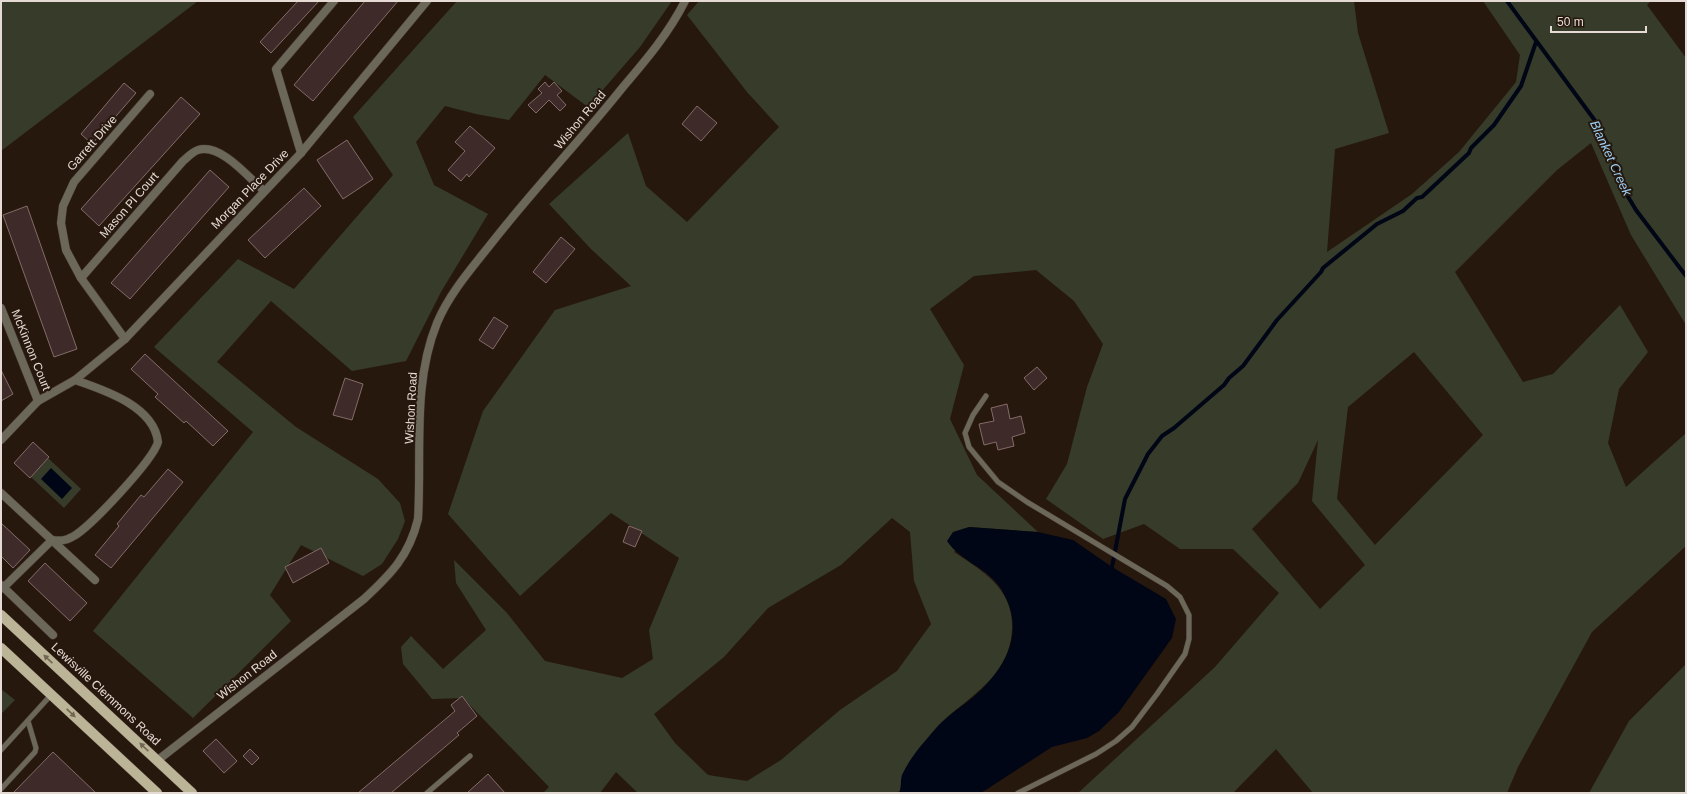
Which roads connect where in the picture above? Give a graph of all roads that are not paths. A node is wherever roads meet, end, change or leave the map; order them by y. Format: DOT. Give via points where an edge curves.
graph roads {
  1 [pos="334,1"];
  2 [pos="426,1"];
  3 [pos="685,1"];
  4 [pos="150,94"];
  5 [pos="301,153"];
  6 [pos="264,191"];
  7 [pos="81,278"];
  8 [pos="1,308"];
  9 [pos="125,339"];
  10 [pos="75,380"];
  11 [pos="986,396"];
  12 [pos="38,401"];
  13 [pos="1,440"];
  14 [pos="1,493"];
  15 [pos="52,540"];
  16 [pos="95,580"];
  17 [pos="2,587"];
  18 [pos="1,615"];
  19 [pos="54,634"];
  20 [pos="1,648"];
  21 [pos="51,695"];
  22 [pos="28,721"];
  23 [pos="1,750"];
  24 [pos="470,756"];
  25 [pos="158,760"];
  26 [pos="1,789"];
  27 [pos="156,793"];
  28 [pos="192,793"];
  29 [pos="427,793"];
  30 [pos="1018,793"];
  1 -- 5 [label="street" via="276,69"];
  2 -- 5 [label="street, Morgan Place Drive"];
  3 -- 25 [label="street, Wishon Road" via="653,51 503,228 464,278 442,313 430,345 422,385 418,519 414,535 400,561 364,598"];
  4 -- 7 [label="street, Garrett Drive" via="74,182 62,206 61,223 66,250"];
  5 -- 6 [label="street, Morgan Place Drive"];
  6 -- 7 [label="street, Mason Pl Court" via="225,156 208,150 197,150 184,161"];
  6 -- 9 [label="street, Morgan Place Drive"];
  7 -- 9 [label="street, Garrett Drive"];
  8 -- 12 [label="street, McKinnon Court"];
  9 -- 10 [label="street, Morgan Place Drive"];
  10 -- 12 [label="street, Morgan Place Drive"];
  10 -- 15 [label="street" via="106,391 136,408 155,430 158,442 129,483 83,529 74,537 63,541"];
  11 -- 30 [label="lane" via="972,415 965,433 969,447 998,482 1167,586 1180,597 1189,615 1189,639 1185,654 1132,727 1096,754"];
  12 -- 13 [label="street"];
  14 -- 15 [label="street"];
  15 -- 16 [label="street"];
  15 -- 17 [label="street"];
  17 -- 19 [label="street"];
  25 -- 18 [label="main road, Lewisville Clemmons Road, one-way"];
  20 -- 21 [label="main road"];
  21 -- 22 [label="lane"];
  21 -- 27 [label="main road, one-way"];
  22 -- 23 [label="lane"];
  22 -- 26 [label="lane" via="35,752"];
  24 -- 29 [label="lane"];
  25 -- 28 [label="main road, Lewisville Clemmons Road"];
}
